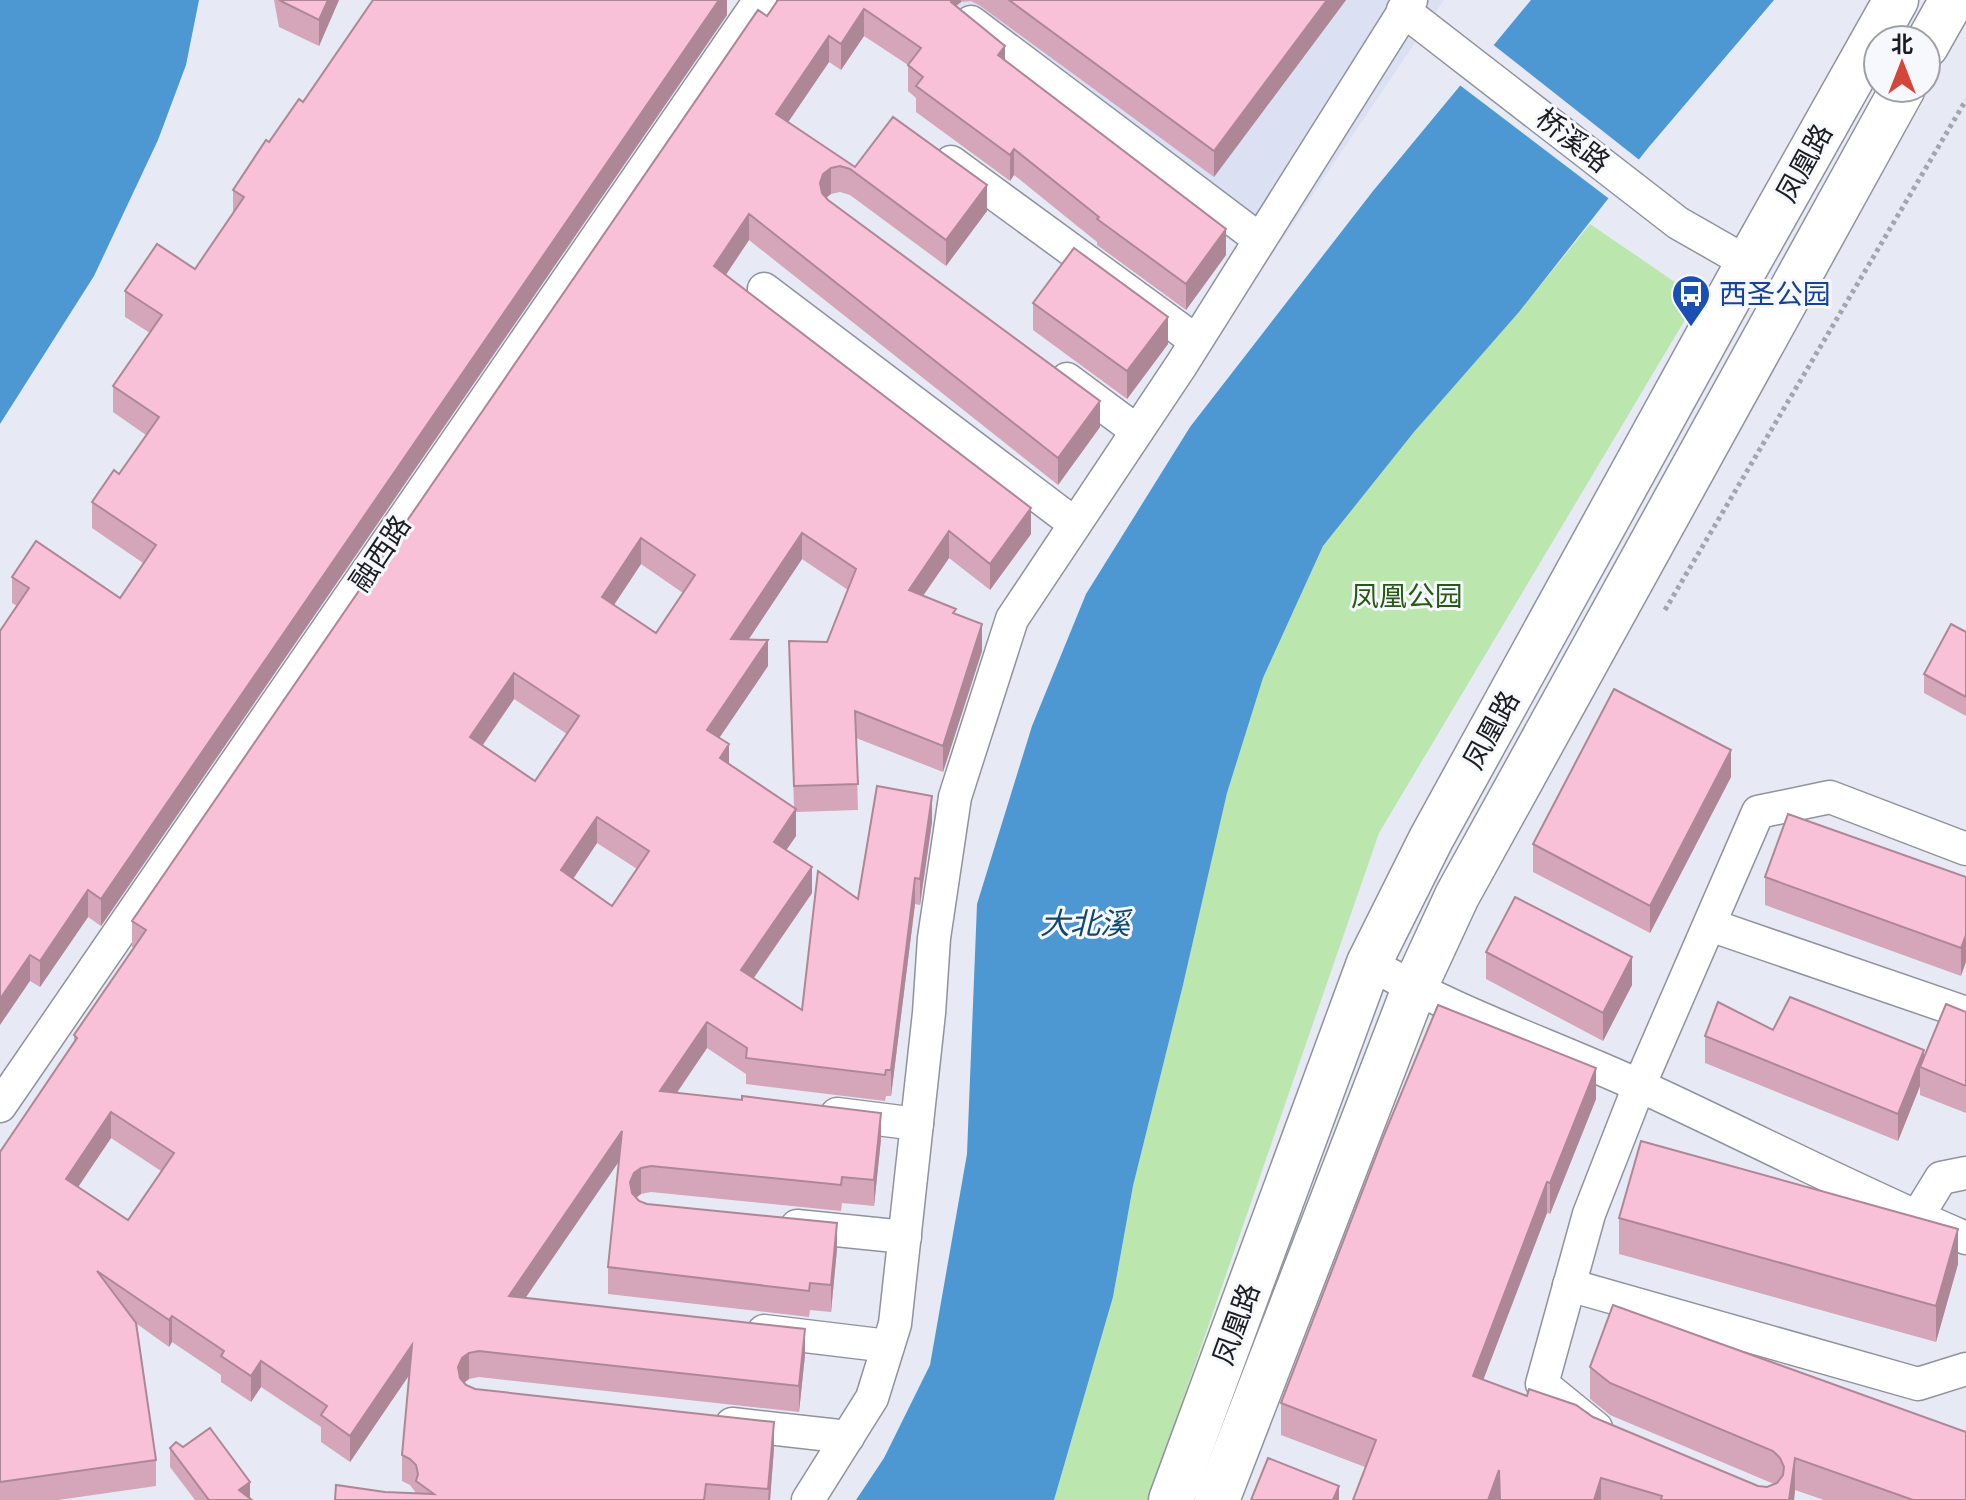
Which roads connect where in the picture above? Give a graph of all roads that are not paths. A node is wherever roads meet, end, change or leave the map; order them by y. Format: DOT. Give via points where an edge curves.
graph roads {
  1 [pos="760,0"];
  2 [pos="1896,0"];
  3 [pos="1952,0"];
  4 [pos="1412,11"];
  5 [pos="968,20"];
  6 [pos="1938,24"];
  7 [pos="1894,104"];
  8 [pos="922,140"];
  9 [pos="1259,239"];
  10 [pos="1748,263"];
  11 [pos="764,289"];
  12 [pos="1196,341"];
  13 [pos="1038,358"];
  14 [pos="1137,431"];
  15 [pos="1075,524"];
  16 [pos="1966,849"];
  17 [pos="1710,925"];
  18 [pos="1369,963"];
  19 [pos="1414,989"];
  20 [pos="1966,1013"];
  21 [pos="1639,1086"];
  22 [pos="0,1106"];
  23 [pos="810,1111"];
  24 [pos="917,1124"];
  25 [pos="1966,1173"];
  26 [pos="1917,1217"];
  27 [pos="769,1223"];
  28 [pos="905,1237"];
  29 [pos="1966,1238"];
  30 [pos="1569,1285"];
  31 [pos="733,1328"];
  32 [pos="888,1346"];
  33 [pos="1966,1369"];
  34 [pos="709,1422"];
  35 [pos="848,1437"];
  36 [pos="1627,1442"];
  37 [pos="808,1500"];
  38 [pos="1171,1500"];
  39 [pos="1217,1500"];
  1 -- 22 [label="street, 融西路"];
  2 -- 10 [label="street, 凤凰路"];
  3 -- 6 [label="street"];
  4 -- 9 [label="street"];
  4 -- 10 [label="street, 桥溪路" via="1678,223"];
  5 -- 9 [label="street"];
  7 -- 19 [label="street, 凤凰路" via="1457,896"];
  8 -- 12 [label="street"];
  9 -- 12 [label="street"];
  10 -- 18 [label="street, 凤凰路" via="1431,839"];
  11 -- 15 [label="street"];
  12 -- 14 [label="street"];
  13 -- 14 [label="street"];
  14 -- 15 [label="street"];
  15 -- 24 [label="street" via="1012,619 955,797 934,938"];
  16 -- 17 [label="street" via="1830,797 1758,812"];
  17 -- 20 [label="street"];
  17 -- 21 [label="street"];
  18 -- 19 [label="street"];
  18 -- 38 [label="street, 凤凰路"];
  19 -- 21 [label="street"];
  19 -- 39 [label="street, 凤凰路"];
  21 -- 26 [label="street"];
  21 -- 30 [label="street" via="1589,1214"];
  23 -- 24 [label="street"];
  24 -- 28 [label="street"];
  25 -- 26 [label="street" via="1941,1178"];
  26 -- 29 [label="street"];
  27 -- 28 [label="street"];
  28 -- 32 [label="street"];
  30 -- 33 [label="street" via="1918,1384"];
  30 -- 36 [label="street" via="1542,1384 1600,1431"];
  31 -- 32 [label="street"];
  32 -- 35 [label="street" via="872,1398"];
  34 -- 35 [label="street"];
  35 -- 37 [label="street"];
}
